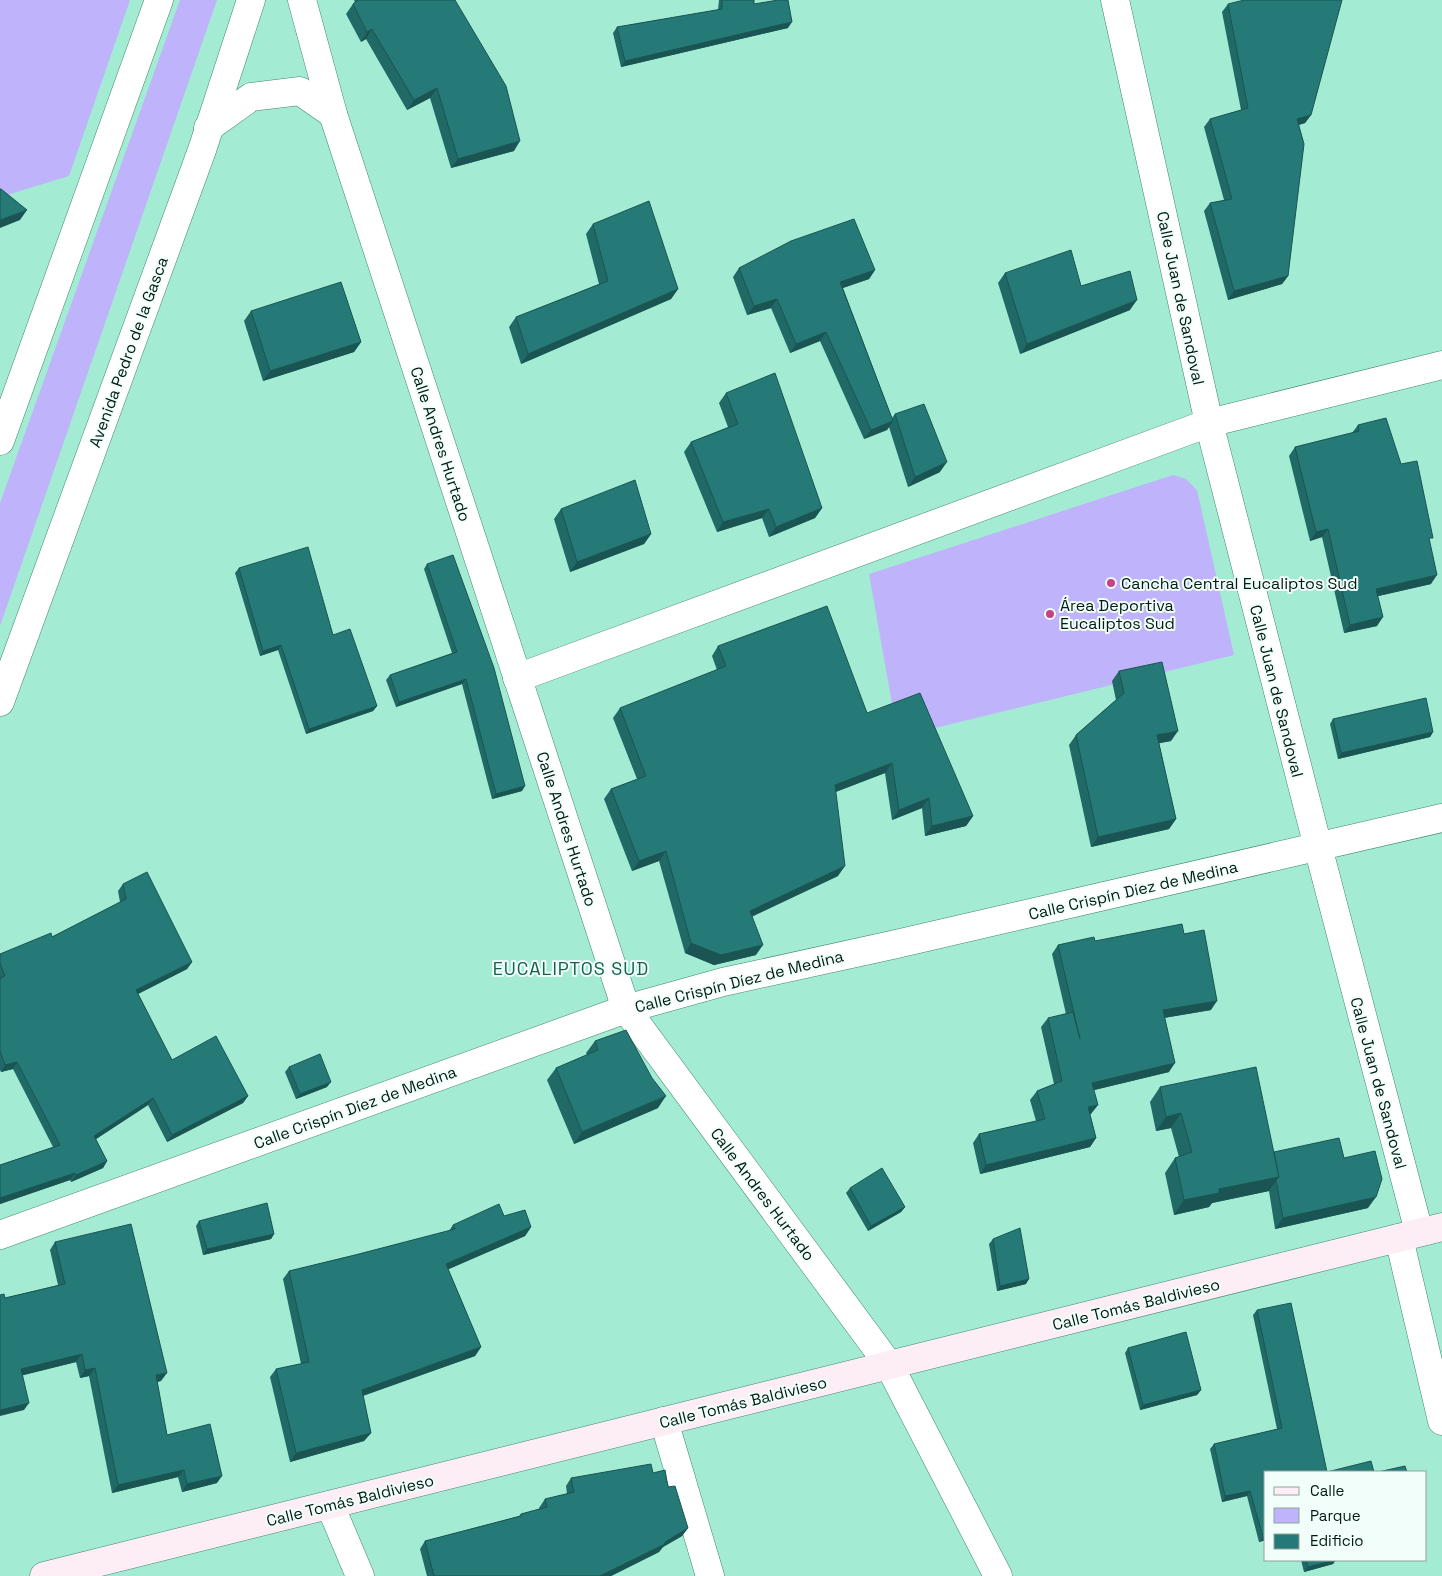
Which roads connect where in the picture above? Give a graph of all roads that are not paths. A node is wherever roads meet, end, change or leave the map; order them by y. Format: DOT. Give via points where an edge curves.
graph roads {
  1 [pos="159,0"];
  2 [pos="251,0"];
  3 [pos="302,0"];
  4 [pos="1115,0"];
  5 [pos="333,114"];
  6 [pos="208,128"];
  7 [pos="1442,365"];
  8 [pos="1208,423"];
  9 [pos="0,441"];
  10 [pos="517,678"];
  11 [pos="0,702"];
  12 [pos="1442,818"];
  13 [pos="1318,848"];
  14 [pos="626,1009"];
  15 [pos="1420,1232"];
  16 [pos="0,1235"];
  17 [pos="889,1365"];
  18 [pos="664,1421"];
  19 [pos="1442,1421"];
  20 [pos="330,1505"];
  21 [pos="44,1576"];
  22 [pos="360,1576"];
  23 [pos="710,1576"];
  24 [pos="998,1576"];
  1 -- 9 [label="street"];
  2 -- 6 [label="street, Avenida Pedro de la Gasca"];
  3 -- 5 [label="street, Calle Andres Hurtado"];
  4 -- 8 [label="street, Calle Juan de Sandoval"];
  5 -- 6 [label="street" via="300,91 251,97"];
  5 -- 10 [label="street, Calle Andres Hurtado"];
  6 -- 11 [label="street, Avenida Pedro de la Gasca"];
  7 -- 8 [label="street"];
  8 -- 10 [label="street"];
  8 -- 13 [label="street, Calle Juan de Sandoval"];
  10 -- 14 [label="street, Calle Andres Hurtado"];
  12 -- 13 [label="street, Calle Crispín Díez de Medina"];
  13 -- 14 [label="street, Calle Crispín Díez de Medina" via="723,982"];
  13 -- 15 [label="street, Calle Juan de Sandoval"];
  14 -- 16 [label="street, Calle Crispín Díez de Medina"];
  14 -- 17 [label="street, Calle Andres Hurtado"];
  15 -- 17 [label="street, Calle Tomás Baldivieso"];
  15 -- 19 [label="street, Calle Juan de Sandoval"];
  17 -- 18 [label="street, Calle Tomás Baldivieso"];
  17 -- 24 [label="street, Calle Andres Hurtado"];
  18 -- 20 [label="street, Calle Tomás Baldivieso"];
  18 -- 23 [label="street"];
  20 -- 21 [label="street, Calle Tomás Baldivieso"];
  20 -- 22 [label="street"];
}
